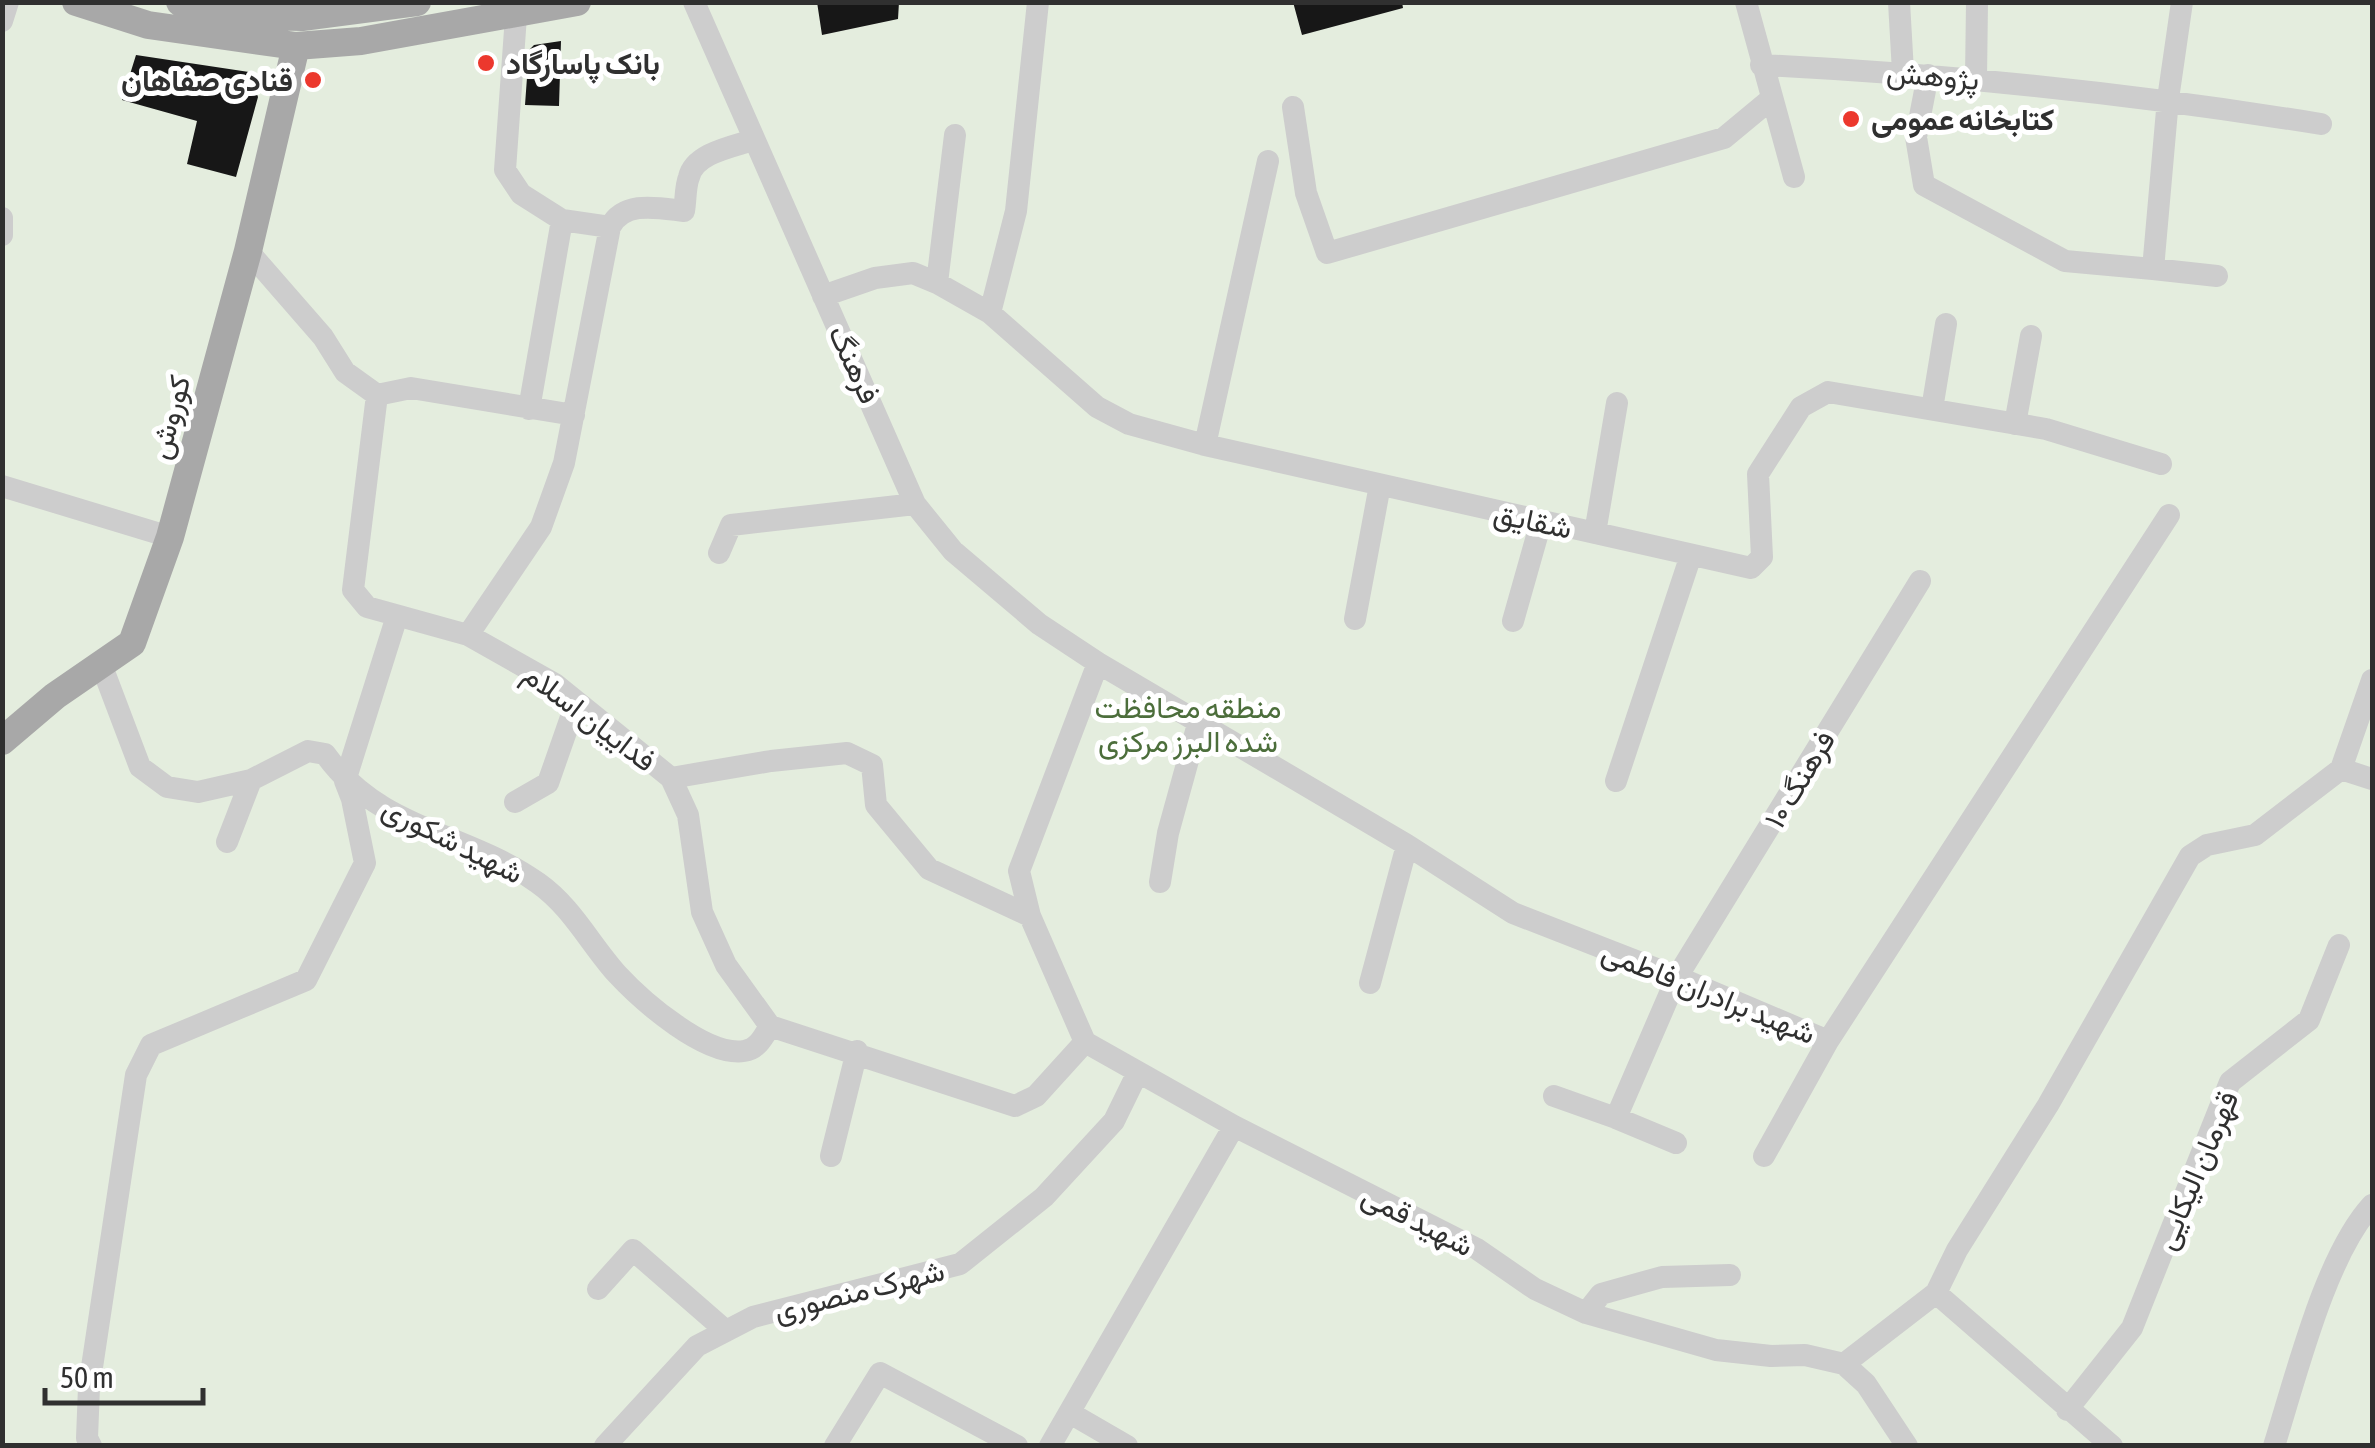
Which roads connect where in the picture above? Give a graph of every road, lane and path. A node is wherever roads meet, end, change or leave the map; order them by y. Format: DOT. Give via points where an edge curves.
graph roads {
  1 [pos="8,2"];
  2 [pos="76,2"];
  3 [pos="180,2"];
  4 [pos="417,2"];
  5 [pos="577,2"];
  6 [pos="694,2"];
  7 [pos="1038,2"];
  8 [pos="1746,2"];
  9 [pos="1899,2"];
  10 [pos="1977,2"];
  11 [pos="2182,2"];
  12 [pos="531,10"];
  13 [pos="2,21"];
  14 [pos="296,46"];
  15 [pos="1761,65"];
  16 [pos="1903,72"];
  17 [pos="1928,75"];
  18 [pos="1976,79"];
  19 [pos="1771,99"];
  20 [pos="2168,100"];
  21 [pos="1293,107"];
  22 [pos="2321,124"];
  23 [pos="955,135"];
  24 [pos="753,140"];
  25 [pos="1268,161"];
  26 [pos="1794,177"];
  27 [pos="562,220"];
  28 [pos="610,227"];
  29 [pos="248,251"];
  30 [pos="2153,269"];
  31 [pos="2218,276"];
  32 [pos="937,283"];
  33 [pos="822,296"];
  34 [pos="990,313"];
  35 [pos="1946,324"];
  36 [pos="2032,336"];
  37 [pos="377,395"];
  38 [pos="1617,404"];
  39 [pos="529,409"];
  40 [pos="1932,410"];
  41 [pos="574,415"];
  42 [pos="2015,424"];
  43 [pos="1205,446"];
  44 [pos="2161,464"];
  45 [pos="1380,485"];
  46 [pos="2,486"];
  47 [pos="915,504"];
  48 [pos="2170,515"];
  49 [pos="1541,522"];
  50 [pos="1595,533"];
  51 [pos="170,537"];
  52 [pos="719,553"];
  53 [pos="1691,555"];
  54 [pos="1920,581"];
  55 [pos="397,616"];
  56 [pos="1354,620"];
  57 [pos="1513,620"];
  58 [pos="468,635"];
  59 [pos="1098,663"];
  60 [pos="102,664"];
  61 [pos="2372,680"];
  62 [pos="576,702"];
  63 [pos="1198,724"];
  64 [pos="2,741"];
  65 [pos="2342,769"];
  66 [pos="671,778"];
  67 [pos="2372,779"];
  68 [pos="251,780"];
  69 [pos="345,781"];
  70 [pos="1616,781"];
  71 [pos="515,802"];
  72 [pos="227,842"];
  73 [pos="1407,845"];
  74 [pos="1160,882"];
  75 [pos="1030,916"];
  76 [pos="2339,945"];
  77 [pos="1678,977"];
  78 [pos="1370,984"];
  79 [pos="770,1026"];
  80 [pos="1828,1041"];
  81 [pos="1084,1042"];
  82 [pos="857,1052"];
  83 [pos="1136,1074"];
  84 [pos="1554,1096"];
  85 [pos="1616,1118"];
  86 [pos="1234,1126"];
  87 [pos="1676,1143"];
  88 [pos="830,1156"];
  89 [pos="1764,1156"];
  90 [pos="2372,1205"];
  91 [pos="1730,1276"];
  92 [pos="598,1288"];
  93 [pos="1936,1293"];
  94 [pos="1586,1313"];
  95 [pos="726,1331"];
  96 [pos="1844,1364"];
  97 [pos="2067,1410"];
  98 [pos="1070,1412"];
  99 [pos="91,1446"];
  100 [pos="605,1446"];
  101 [pos="835,1446"];
  102 [pos="1018,1446"];
  103 [pos="1050,1446"];
  104 [pos="1127,1446"];
  105 [pos="1906,1446"];
  106 [pos="2112,1446"];
  107 [pos="2274,1446"];
  1 -- 13 [label="street"];
  2 -- 14 [label="main road" via="148,25"];
  3 -- 4 [label="main road" via="302,17"];
  5 -- 12 [label="main road"];
  6 -- 24 [label="street, فرهنگ"];
  7 -- 34 [label="street" via="1016,211"];
  8 -- 15 [label="street"];
  9 -- 16 [label="street"];
  10 -- 18 [label="street"];
  11 -- 20 [label="street"];
  12 -- 14 [label="main road"];
  12 -- 27 [label="street" via="504,170 521,194"];
  14 -- 29 [label="main road, کوروش"];
  15 -- 16 [label="street, پژوهش"];
  15 -- 19 [label="street"];
  16 -- 17 [label="street, پژوهش"];
  17 -- 18 [label="street, پژوهش"];
  17 -- 30 [label="street" via="1916,137 1924,185 2065,262"];
  18 -- 20 [label="street, پژوهش"];
  19 -- 21 [label="street" via="1724,138 1326,253 1306,193"];
  19 -- 26 [label="street"];
  20 -- 22 [label="street, پژوهش"];
  20 -- 30 [label="street"];
  23 -- 32 [label="street"];
  24 -- 28 [label="street" via="693,166 684,211 629,209"];
  24 -- 33 [label="street, فرهنگ"];
  25 -- 43 [label="street"];
  27 -- 28 [label="street"];
  27 -- 39 [label="street"];
  28 -- 41 [label="street"];
  29 -- 37 [label="street" via="324,337 345,372"];
  29 -- 51 [label="main road, کوروش"];
  30 -- 31 [label="street"];
  32 -- 33 [label="street, شقایق" via="914,274 876,278"];
  32 -- 34 [label="street, شقایق"];
  33 -- 47 [label="street, فرهنگ"];
  34 -- 43 [label="street, شقایق" via="1097,407 1129,424"];
  35 -- 40 [label="street"];
  36 -- 42 [label="street"];
  37 -- 39 [label="street" via="411,388"];
  37 -- 55 [label="street, فداییان اسلام" via="353,590 367,608"];
  38 -- 50 [label="street"];
  39 -- 41 [label="street"];
  40 -- 42 [label="street, شقایق"];
  40 -- 53 [label="street, شقایق" via="1828,392 1801,407 1758,474 1762,557 1751,568"];
  41 -- 58 [label="street" via="541,528"];
  42 -- 44 [label="street, شقایق"];
  43 -- 45 [label="street, شقایق"];
  45 -- 49 [label="street, شقایق"];
  45 -- 56 [label="street"];
  46 -- 51 [label="street"];
  47 -- 52 [label="street" via="732,525"];
  47 -- 59 [label="street, فرهنگ" via="953,551"];
  48 -- 80 [label="street, شهید برادران فاطمی"];
  49 -- 50 [label="street, شقایق"];
  49 -- 57 [label="street"];
  50 -- 53 [label="street, شقایق"];
  51 -- 60 [label="main road, کوروش" via="132,643"];
  53 -- 70 [label="street"];
  54 -- 77 [label="street, فرهنگ ۱۰"];
  55 -- 58 [label="street, فداییان اسلام"];
  55 -- 69 [label="street"];
  58 -- 62 [label="street, فداییان اسلام"];
  59 -- 63 [label="street, شهید برادران فاطمی"];
  59 -- 75 [label="street" via="1019,871"];
  60 -- 64 [label="main road, کوروش"];
  60 -- 68 [label="street, شهید شکوری" via="140,767 167,787 198,792"];
  61 -- 65 [label="street"];
  62 -- 66 [label="street, فداییان اسلام"];
  62 -- 71 [label="street" via="548,783"];
  63 -- 73 [label="street, شهید برادران فاطمی"];
  63 -- 74 [label="street"];
  65 -- 67 [label="street"];
  65 -- 93 [label="street" via="2256,835 2207,844 2190,856"];
  66 -- 75 [label="street" via="847,753 872,765 876,806 929,868"];
  66 -- 79 [label="street, فداییان اسلام" via="688,815 702,912 726,965"];
  68 -- 69 [label="street, شهید شکوری" via="308,751 326,754"];
  68 -- 72 [label="street"];
  69 -- 79 [label="street, شهید شکوری" via="409,824 540,884 582,924 618,974 690,1036 746,1052"];
  69 -- 99 [label="street" via="365,863 306,980 151,1045 136,1075 89,1387"];
  73 -- 77 [label="street, شهید برادران فاطمی" via="1513,913"];
  73 -- 78 [label="street"];
  75 -- 81 [label="street"];
  76 -- 97 [label="street, قهرمان الیکایی" via="2309,1020 2230,1082 2132,1328"];
  77 -- 80 [label="street, شهید برادران فاطمی"];
  77 -- 85 [label="street, فرهنگ ۱۰"];
  79 -- 82 [label="street"];
  80 -- 89 [label="street"];
  81 -- 82 [label="street" via="1036,1096 1015,1106"];
  81 -- 83 [label="street, شهید قمی"];
  82 -- 88 [label="street"];
  83 -- 86 [label="street, شهید قمی"];
  83 -- 95 [label="street, شهرک منصوری" via="1114,1121 1044,1197 960,1264 753,1317"];
  84 -- 85 [label="street"];
  85 -- 87 [label="street"];
  86 -- 94 [label="street, شهید قمی" via="1477,1249"];
  86 -- 98 [label="street"];
  90 -- 107 [label="street" via="2357,1221 2321,1300"];
  91 -- 94 [label="street" via="1662,1276 1601,1294"];
  92 -- 95 [label="street" via="633,1250"];
  93 -- 96 [label="street"];
  93 -- 97 [label="street"];
  94 -- 96 [label="street, شهید قمی" via="1716,1350"];
  95 -- 100 [label="street, شهرک منصوری" via="696,1346"];
  96 -- 105 [label="street" via="1866,1384"];
  97 -- 106 [label="street"];
  98 -- 103 [label="street"];
  98 -- 104 [label="street"];
  101 -- 102 [label="street" via="880,1374"];
}
